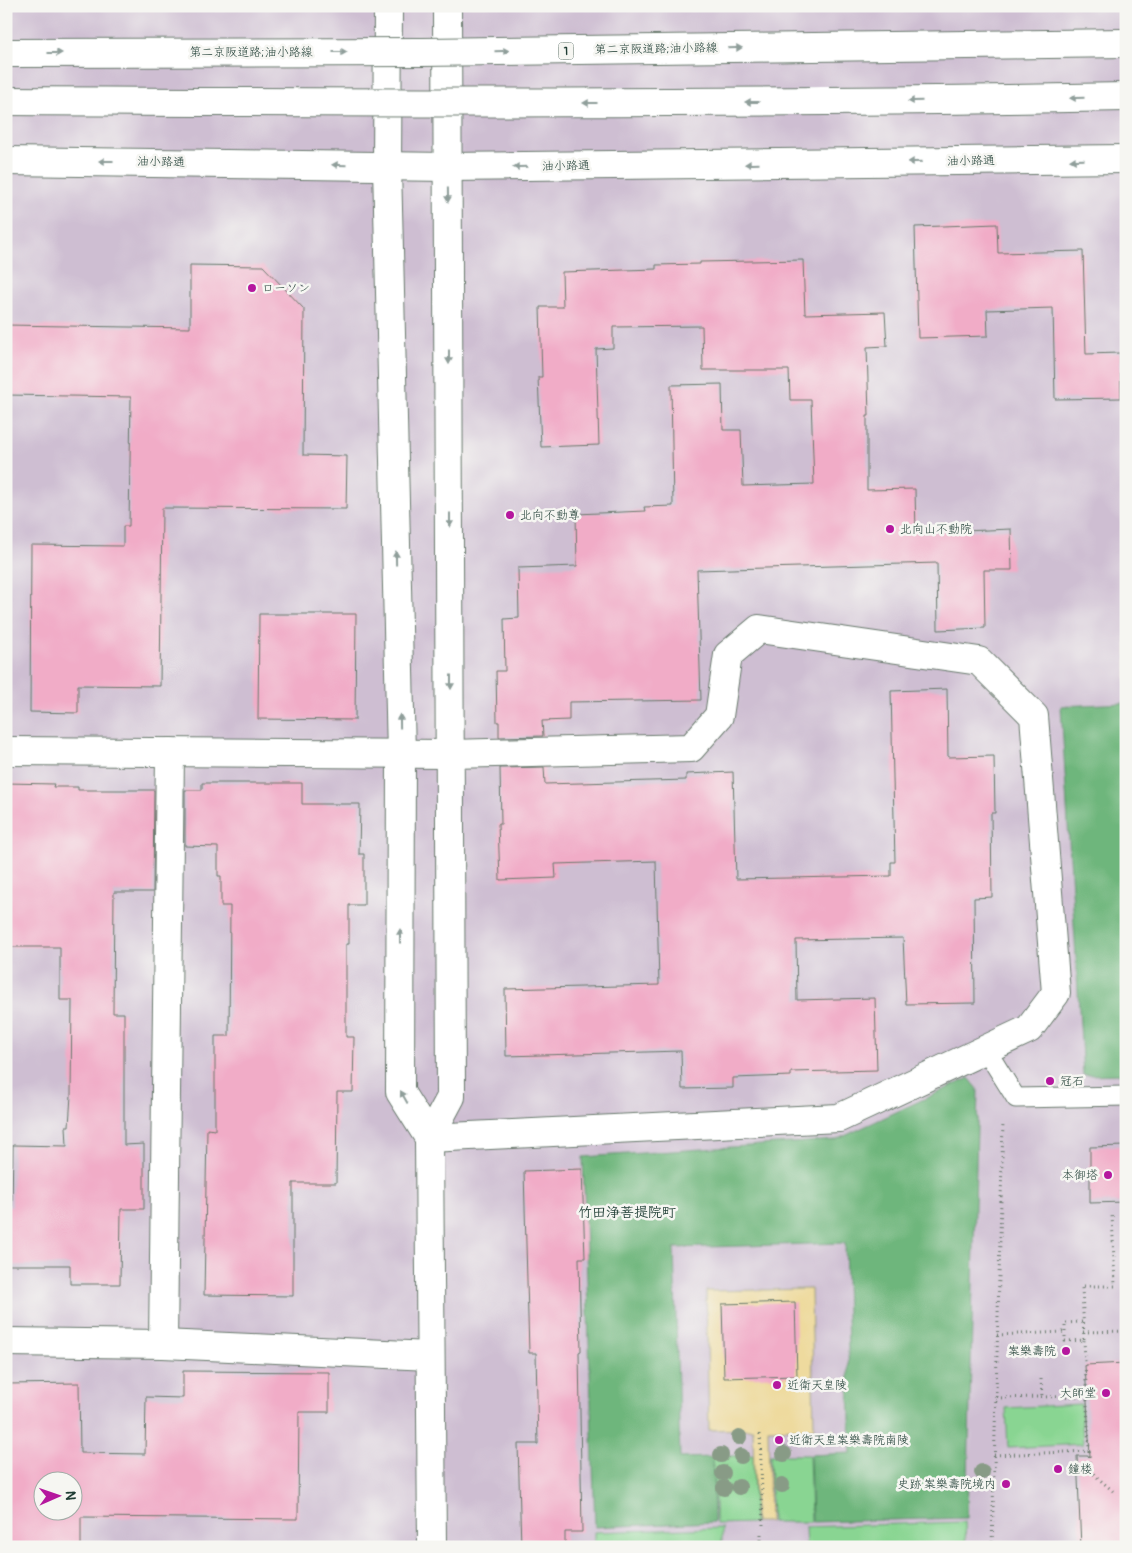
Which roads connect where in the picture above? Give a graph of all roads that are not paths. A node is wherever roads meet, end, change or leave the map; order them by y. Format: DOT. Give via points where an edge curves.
graph roads {
  1 [pos="388,6"];
  2 [pos="447,6"];
  3 [pos="1126,43"];
  4 [pos="6,53"];
  5 [pos="1126,97"];
  6 [pos="6,101"];
  7 [pos="1126,159"];
  8 [pos="6,161"];
  9 [pos="388,166"];
  10 [pos="448,167"];
  11 [pos="6,751"];
  12 [pos="170,752"];
  13 [pos="401,754"];
  14 [pos="451,754"];
  15 [pos="986,1050"];
  16 [pos="1126,1096"];
  17 [pos="429,1138"];
  18 [pos="6,1342"];
  19 [pos="163,1344"];
  20 [pos="430,1356"];
  21 [pos="432,1547"];
  1 -- 9 [label="main road"];
  2 -- 10 [label="main road"];
  4 -- 3 [label="main road, 第二京阪道路;油小路線 / 1, one-way, bridge" via="423,52"];
  5 -- 6 [label="main road, one-way, bridge" via="858,102"];
  7 -- 10 [label="main road, 油小路通, one-way"];
  9 -- 8 [label="main road, 油小路通, one-way"];
  9 -- 10 [label="main road, 油小路通"];
  13 -- 9 [label="main road, one-way"];
  10 -- 14 [label="main road, one-way"];
  11 -- 12 [label="main road"];
  12 -- 13 [label="main road"];
  12 -- 19 [label="main road"];
  13 -- 14 [label="main road"];
  17 -- 13 [label="main road, one-way" via="400,1092"];
  14 -- 15 [label="main road" via="691,748 719,716 728,655 759,629 979,661 1034,716 1056,993 1029,1029"];
  14 -- 17 [label="main road" via="451,1097"];
  15 -- 16 [label="lane" via="1016,1098"];
  15 -- 17 [label="main road" via="839,1118"];
  17 -- 20 [label="main road"];
  18 -- 19 [label="main road"];
  19 -- 20 [label="main road"];
  20 -- 21 [label="main road"];
}
